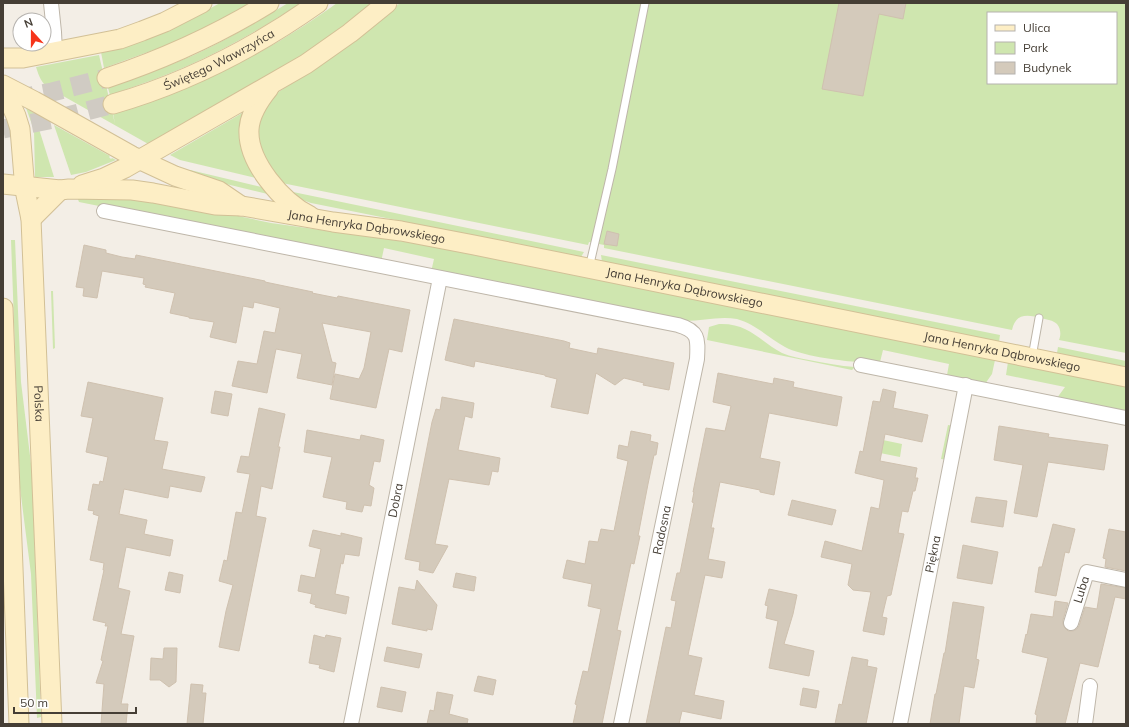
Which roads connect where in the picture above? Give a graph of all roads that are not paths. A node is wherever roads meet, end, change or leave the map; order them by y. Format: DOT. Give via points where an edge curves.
graph roads {
  1 [pos="51,3"];
  2 [pos="269,3"];
  3 [pos="318,3"];
  4 [pos="387,3"];
  5 [pos="645,3"];
  6 [pos="190,7"];
  7 [pos="55,52"];
  8 [pos="3,58"];
  9 [pos="22,58"];
  10 [pos="107,78"];
  11 [pos="274,83"];
  12 [pos="3,85"];
  13 [pos="112,104"];
  14 [pos="140,160"];
  15 [pos="3,184"];
  16 [pos="24,186"];
  17 [pos="65,189"];
  18 [pos="242,206"];
  19 [pos="104,211"];
  20 [pos="31,218"];
  21 [pos="318,220"];
  22 [pos="589,268"];
  23 [pos="440,278"];
  24 [pos="3,308"];
  25 [pos="1039,318"];
  26 [pos="1032,358"];
  27 [pos="861,364"];
  28 [pos="1126,377"];
  29 [pos="966,385"];
  30 [pos="1126,418"];
  31 [pos="1126,580"];
  32 [pos="1071,623"];
  33 [pos="1090,686"];
  34 [pos="19,724"];
  35 [pos="52,724"];
  36 [pos="351,724"];
  37 [pos="621,724"];
  38 [pos="900,724"];
  39 [pos="1086,724"];
  1 -- 7 [label="street"];
  2 -- 10 [label="street, Świętego Wawrzyńca" via="208,38"];
  3 -- 13 [label="street, Świętego Wawrzyńca" via="265,38 228,58 173,82"];
  4 -- 11 [label="street" via="322,53"];
  5 -- 22 [label="lane" via="612,169"];
  6 -- 7 [label="street" via="142,32"];
  7 -- 9 [label="street"];
  8 -- 9 [label="street"];
  9 -- 12 [label="street"];
  11 -- 14 [label="street"];
  11 -- 21 [label="street" via="261,98 254,112 249,127 250,144 258,165 280,194 295,207"];
  12 -- 14 [label="street, Jana Henryka Dąbrowskiego"];
  12 -- 16 [label="street, Polska" via="20,129"];
  14 -- 17 [label="street" via="104,178"];
  14 -- 18 [label="street, Jana Henryka Dąbrowskiego" via="219,192"];
  15 -- 16 [label="street, Jana Henryka Dąbrowskiego"];
  16 -- 17 [label="street, Jana Henryka Dąbrowskiego"];
  16 -- 20 [label="street, Polska"];
  17 -- 18 [label="street, Jana Henryka Dąbrowskiego" via="132,190 215,205"];
  17 -- 20 [label="street"];
  18 -- 21 [label="street, Jana Henryka Dąbrowskiego"];
  19 -- 23 [label="street"];
  20 -- 35 [label="street, Polska"];
  21 -- 22 [label="street, Jana Henryka Dąbrowskiego" via="401,231"];
  22 -- 26 [label="street, Jana Henryka Dąbrowskiego"];
  23 -- 36 [label="street, Dobra"];
  23 -- 37 [label="street, Radosna" via="678,325 690,329 696,335 697,359"];
  24 -- 34 [label="street"];
  25 -- 26 [label="lane"];
  26 -- 28 [label="street, Jana Henryka Dąbrowskiego"];
  27 -- 29 [label="street"];
  29 -- 30 [label="street"];
  29 -- 38 [label="street, Piękna"];
  31 -- 32 [label="street, Luba" via="1087,572"];
  33 -- 39 [label="street"];
}
